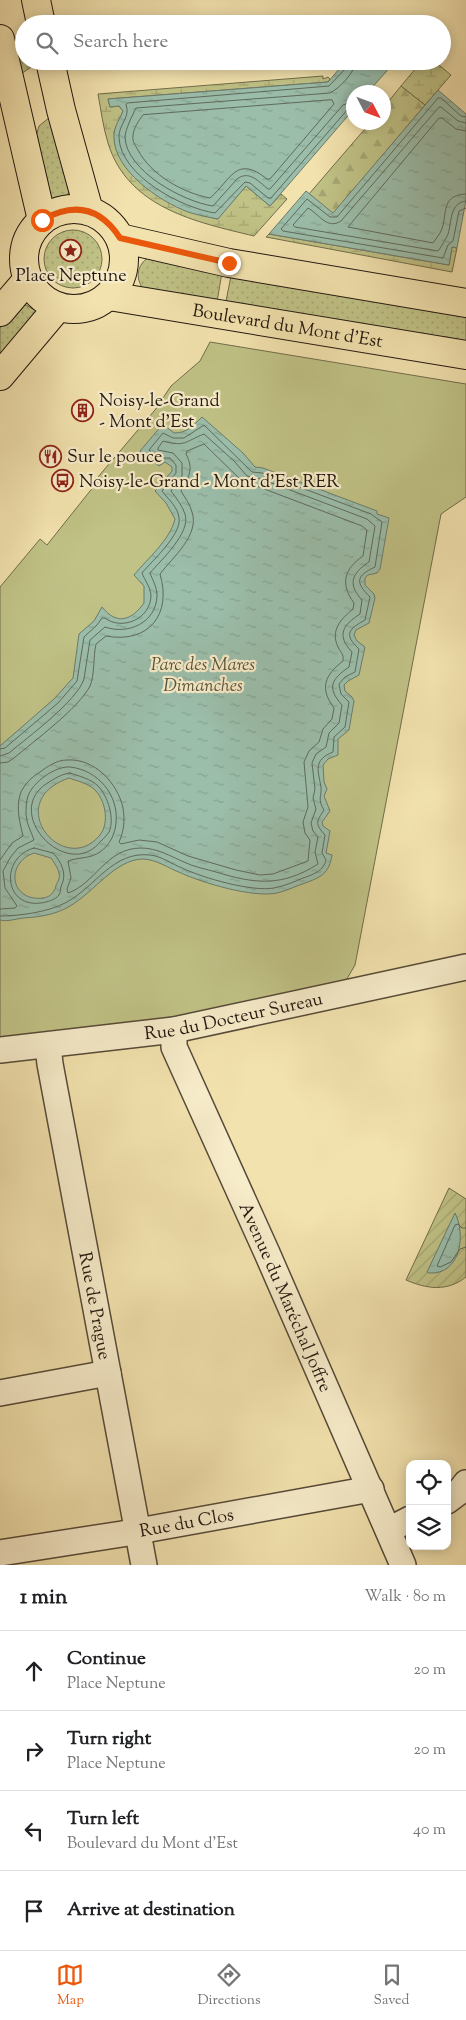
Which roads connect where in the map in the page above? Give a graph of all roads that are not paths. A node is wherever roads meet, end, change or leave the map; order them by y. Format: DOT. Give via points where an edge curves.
graph roads {
  1 [pos="36,0"];
  2 [pos="39,15"];
  3 [pos="0,39"];
  4 [pos="52,70"];
  5 [pos="88,211"];
  6 [pos="42,220"];
  7 [pos="120,238"];
  8 [pos="28,279"];
  9 [pos="109,296"];
  10 [pos="466,303"];
  11 [pos="58,307"];
  12 [pos="0,312"];
  13 [pos="466,355"];
  14 [pos="0,376"];
  15 [pos="466,968"];
  16 [pos="174,1030"];
  17 [pos="48,1046"];
  18 [pos="0,1050"];
  19 [pos="108,1373"];
  20 [pos="0,1393"];
  21 [pos="466,1483"];
  22 [pos="371,1489"];
  23 [pos="451,1497"];
  24 [pos="399,1525"];
  25 [pos="138,1531"];
  26 [pos="0,1553"];
  27 [pos="144,1565"];
  28 [pos="403,1565"];
  1 -- 2 [label="main road"];
  3 -- 6 [label="main road"];
  4 -- 5 [label="main road"];
  5 -- 6 [label="main road" via="64,210"];
  5 -- 7 [label="main road" via="102,217"];
  6 -- 8 [label="main road" via="31,234 24,252"];
  7 -- 9 [label="main road" via="124,268 119,283"];
  7 -- 10 [label="main road" via="229,263"];
  8 -- 11 [label="main road" via="45,301"];
  8 -- 12 [label="main road"];
  9 -- 11 [label="main road" via="89,308 69,310"];
  9 -- 13 [label="main road, Boulevard du Mont d'Est"];
  11 -- 14 [label="main road"];
  15 -- 16 [label="street, Rue du Docteur Sureau"];
  16 -- 17 [label="street, Rue du Docteur Sureau"];
  16 -- 22 [label="street, Avenue du Maréchal Joffre" via="174,1047"];
  17 -- 18 [label="street, Rue du Docteur Sureau"];
  17 -- 19 [label="street, Rue de Prague"];
  19 -- 20 [label="street"];
  19 -- 25 [label="street, Rue de Prague"];
  21 -- 23 [label="street"];
  22 -- 24 [label="street, Avenue du Maréchal Joffre"];
  22 -- 25 [label="street, Rue du Clos"];
  24 -- 28 [label="street, Avenue du Maréchal Joffre"];
  25 -- 26 [label="street, Rue du Clos"];
  25 -- 27 [label="street, Rue de Prague"];
}
